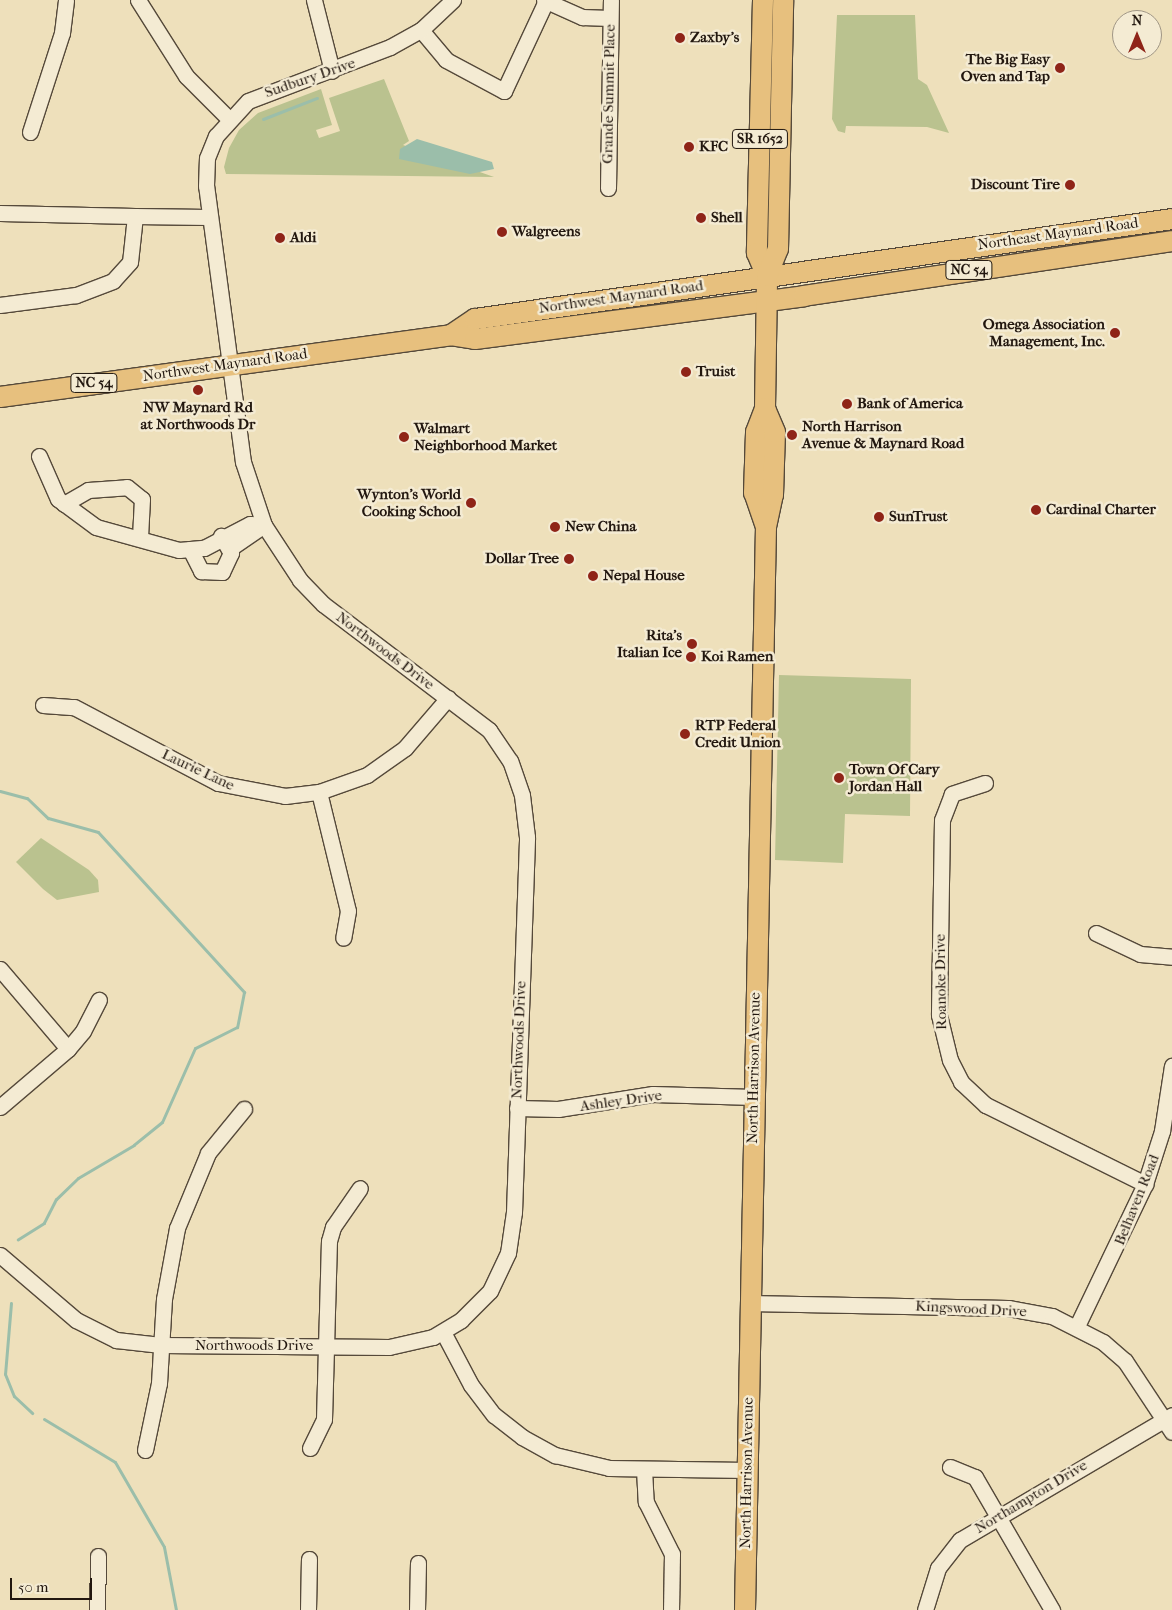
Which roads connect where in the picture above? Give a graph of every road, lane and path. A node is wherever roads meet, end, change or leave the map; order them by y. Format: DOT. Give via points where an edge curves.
graph roads {
  1 [pos="66,0"];
  2 [pos="138,0"];
  3 [pos="314,0"];
  4 [pos="453,0"];
  5 [pos="545,0"];
  6 [pos="611,0"];
  7 [pos="764,0"];
  8 [pos="783,0"];
  9 [pos="610,18"];
  10 [pos="421,30"];
  11 [pos="332,71"];
  12 [pos="228,118"];
  13 [pos="30,132"];
  14 [pos="608,188"];
  15 [pos="0,213"];
  16 [pos="135,216"];
  17 [pos="208,217"];
  18 [pos="1172,219"];
  19 [pos="1172,241"];
  20 [pos="767,276"];
  21 [pos="767,300"];
  22 [pos="0,305"];
  23 [pos="451,335"];
  24 [pos="229,364"];
  25 [pos="0,397"];
  26 [pos="39,456"];
  27 [pos="64,504"];
  28 [pos="264,525"];
  29 [pos="221,536"];
  30 [pos="140,538"];
  31 [pos="229,549"];
  32 [pos="190,550"];
  33 [pos="448,698"];
  34 [pos="43,705"];
  35 [pos="985,783"];
  36 [pos="319,792"];
  37 [pos="1096,933"];
  38 [pos="343,938"];
  39 [pos="1172,957"];
  40 [pos="0,969"];
  41 [pos="99,1000"];
  42 [pos="68,1049"];
  43 [pos="1172,1066"];
  44 [pos="754,1097"];
  45 [pos="0,1106"];
  46 [pos="244,1108"];
  47 [pos="517,1108"];
  48 [pos="1145,1184"];
  49 [pos="360,1188"];
  50 [pos="0,1255"];
  51 [pos="748,1303"];
  52 [pos="1077,1326"];
  53 [pos="443,1332"];
  54 [pos="161,1345"];
  55 [pos="326,1346"];
  56 [pos="1169,1422"];
  57 [pos="310,1448"];
  58 [pos="145,1450"];
  59 [pos="950,1467"];
  60 [pos="644,1469"];
  61 [pos="748,1470"];
  62 [pos="997,1516"];
  63 [pos="98,1556"];
  64 [pos="309,1559"];
  65 [pos="418,1563"];
  66 [pos="97,1610"];
  67 [pos="308,1610"];
  68 [pos="418,1610"];
  69 [pos="671,1610"];
  70 [pos="745,1610"];
  71 [pos="925,1610"];
  72 [pos="1052,1610"];
  1 -- 13 [label="street" via="62,33"];
  2 -- 12 [label="street" via="186,76"];
  3 -- 11 [label="street"];
  4 -- 10 [label="street, Sudbury Drive"];
  5 -- 9 [label="street" via="582,17"];
  5 -- 10 [label="street" via="504,91 446,60"];
  6 -- 9 [label="street, Grande Summit Place"];
  7 -- 20 [label="main road, North Harrison Avenue / SR 1652" via="757,253"];
  8 -- 20 [label="main road, North Harrison Avenue / SR 1652" via="778,249"];
  9 -- 14 [label="street, Grande Summit Place"];
  10 -- 11 [label="street, Sudbury Drive"];
  11 -- 12 [label="street, Sudbury Drive" via="261,94"];
  12 -- 17 [label="street, Sudbury Drive" via="207,158"];
  15 -- 16 [label="street"];
  16 -- 17 [label="street"];
  16 -- 22 [label="street" via="130,262 113,281 76,295"];
  17 -- 24 [label="street, Sudbury Drive"];
  18 -- 20 [label="main road, Northeast Maynard Road / NC 54"];
  19 -- 21 [label="main road, Northeast Maynard Road / NC 54"];
  20 -- 21 [label="main road, North Harrison Avenue"];
  20 -- 23 [label="main road, Northwest Maynard Road / NC 54" via="475,319"];
  21 -- 23 [label="main road, Northwest Maynard Road / NC 54" via="475,338"];
  21 -- 44 [label="main road, North Harrison Avenue" via="765,408 756,432 754,493 766,527"];
  23 -- 24 [label="main road, Northwest Maynard Road / NC 54"];
  24 -- 25 [label="main road, Northwest Maynard Road / NC 54"];
  24 -- 28 [label="street, Northwoods Drive" via="243,462"];
  26 -- 27 [label="street"];
  27 -- 30 [label="street" via="84,523"];
  27 -- 30 [label="street" via="88,490 127,487 142,499"];
  28 -- 29 [label="street" via="250,524"];
  28 -- 31 [label="street"];
  28 -- 33 [label="street, Northwoods Drive" via="300,580 323,604"];
  29 -- 31 [label="street"];
  29 -- 32 [label="street" via="204,548"];
  30 -- 32 [label="street"];
  31 -- 32 [label="street" via="227,569 215,574 201,571"];
  33 -- 36 [label="street, Laurie Lane" via="393,758 367,775"];
  33 -- 47 [label="street, Northwoods Drive" via="497,741 510,761 525,808"];
  34 -- 36 [label="street, Laurie Lane" via="74,707 239,789 285,796"];
  35 -- 48 [label="street, Roanoke Drive" via="952,794 942,820 939,1008 950,1060 961,1082 986,1104"];
  36 -- 38 [label="street" via="348,911"];
  37 -- 39 [label="street" via="1140,954"];
  40 -- 42 [label="street"];
  41 -- 42 [label="street" via="83,1031"];
  42 -- 45 [label="street"];
  43 -- 48 [label="street, Belhaven Road" via="1162,1130"];
  44 -- 47 [label="street, Ashley Drive" via="654,1094 558,1109"];
  44 -- 51 [label="main road, North Harrison Avenue"];
  46 -- 54 [label="street" via="208,1153 187,1198 169,1261"];
  47 -- 53 [label="street, Northwoods Drive" via="514,1212 508,1253 490,1291"];
  48 -- 52 [label="street, Belhaven Road"];
  49 -- 55 [label="street" via="332,1227 328,1241"];
  50 -- 54 [label="street, Northwoods Drive" via="88,1328 116,1340"];
  51 -- 52 [label="street, Kingswood Drive" via="1008,1308 1052,1316"];
  51 -- 61 [label="main road, North Harrison Avenue"];
  52 -- 56 [label="street, Kingswood Drive" via="1125,1361"];
  53 -- 55 [label="street, Northwoods Drive" via="404,1346"];
  53 -- 60 [label="street" via="482,1399 522,1438 573,1462"];
  54 -- 55 [label="street, Northwoods Drive"];
  54 -- 58 [label="street"];
  55 -- 57 [label="street" via="324,1420"];
  56 -- 62 [label="street, Northampton Drive"];
  59 -- 62 [label="street" via="975,1477"];
  60 -- 61 [label="street"];
  60 -- 69 [label="street" via="646,1502 672,1554"];
  61 -- 70 [label="main road, North Harrison Avenue"];
  62 -- 71 [label="street, Northampton Drive" via="949,1551 934,1577"];
  62 -- 72 [label="street"];
  63 -- 66 [label="street"];
  64 -- 67 [label="street"];
  65 -- 68 [label="street"];
}
